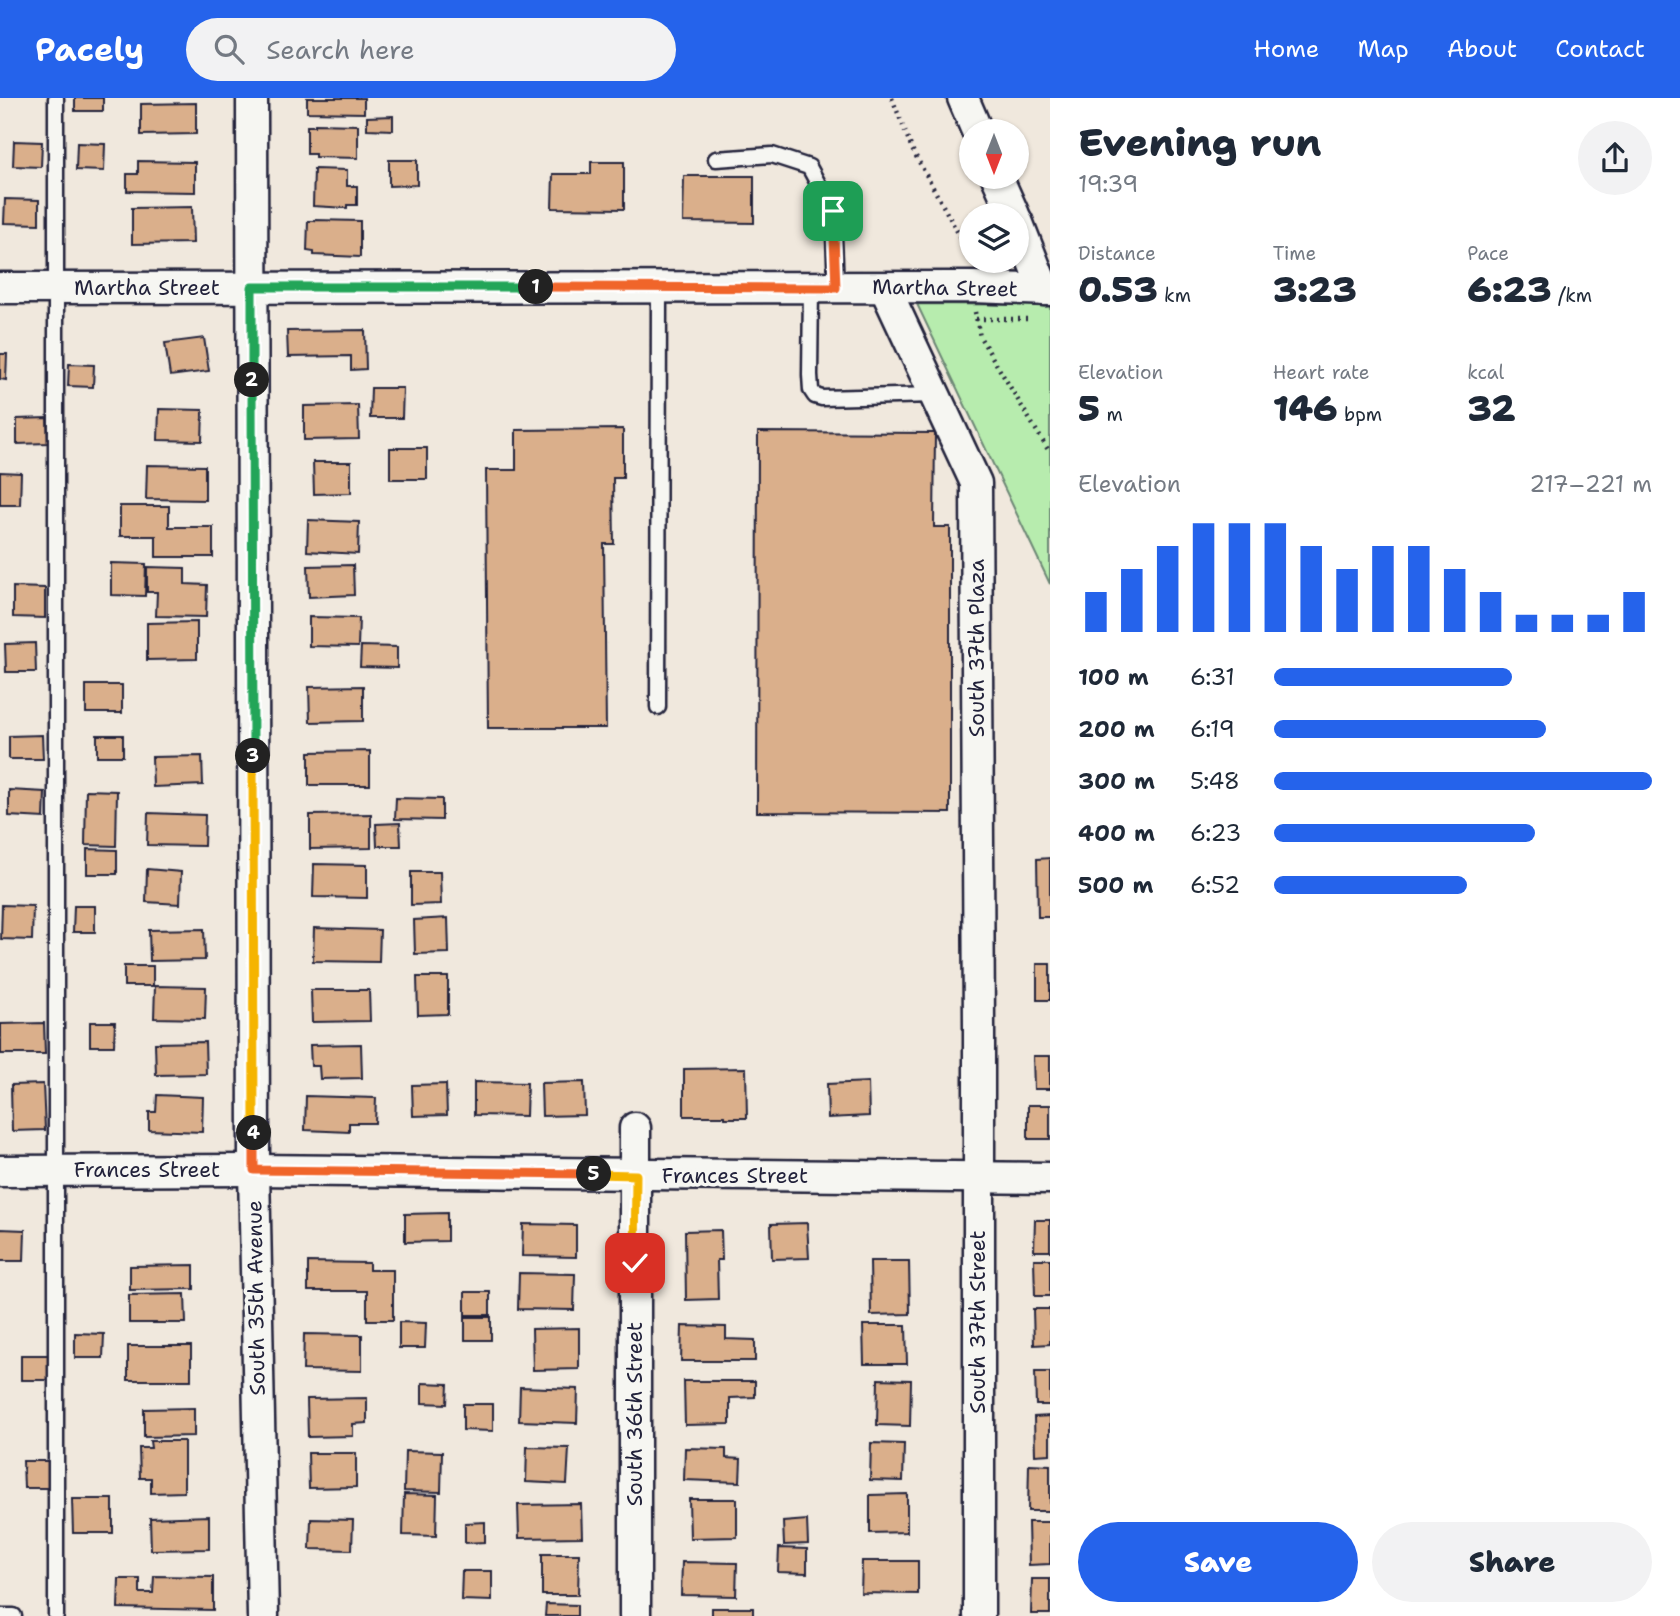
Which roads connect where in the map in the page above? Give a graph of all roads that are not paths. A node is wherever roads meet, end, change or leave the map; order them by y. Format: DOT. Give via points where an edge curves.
graph roads {
  1 [pos="56,98"];
  2 [pos="252,98"];
  3 [pos="963,98"];
  4 [pos="972,119"];
  5 [pos="716,159"];
  6 [pos="1029,249"];
  7 [pos="252,287"];
  8 [pos="0,288"];
  9 [pos="56,288"];
  10 [pos="659,288"];
  11 [pos="823,288"];
  12 [pos="885,288"];
  13 [pos="1047,290"];
  14 [pos="935,396"];
  15 [pos="658,707"];
  16 [pos="979,1028"];
  17 [pos="635,1128"];
  18 [pos="254,1170"];
  19 [pos="0,1171"];
  20 [pos="57,1171"];
  21 [pos="636,1175"];
  22 [pos="978,1177"];
  23 [pos="1050,1178"];
  24 [pos="0,1616"];
  25 [pos="14,1616"];
  26 [pos="56,1616"];
  27 [pos="263,1616"];
  28 [pos="635,1616"];
  29 [pos="979,1616"];
  1 -- 9 [label="lane"];
  2 -- 7 [label="street, South 35th Avenue"];
  3 -- 4 [label="street"];
  5 -- 11 [label="lane" via="772,155 809,167 833,211"];
  6 -- 13 [label="street"];
  7 -- 9 [label="street, Martha Street"];
  7 -- 10 [label="street, Martha Street"];
  7 -- 18 [label="street, South 35th Avenue"];
  8 -- 9 [label="street, Martha Street"];
  9 -- 20 [label="lane"];
  10 -- 11 [label="street, Martha Street"];
  10 -- 15 [label="lane"];
  11 -- 12 [label="street, Martha Street"];
  11 -- 14 [label="lane" via="810,375 815,396"];
  12 -- 13 [label="street, Martha Street"];
  12 -- 14 [label="street, South 37th Plaza"];
  14 -- 16 [label="street, South 37th Plaza" via="976,483"];
  16 -- 22 [label="street, South 37th Street"];
  17 -- 21 [label="street, South 36th Street"];
  18 -- 20 [label="street, Frances Street"];
  18 -- 21 [label="street, Frances Street"];
  18 -- 27 [label="street, South 35th Avenue"];
  19 -- 20 [label="street, Frances Street"];
  20 -- 26 [label="lane"];
  21 -- 22 [label="street, Frances Street"];
  21 -- 28 [label="street, South 36th Street"];
  22 -- 23 [label="street, Frances Street"];
  22 -- 29 [label="street, South 37th Street"];
  24 -- 25 [label="lane"];
}
